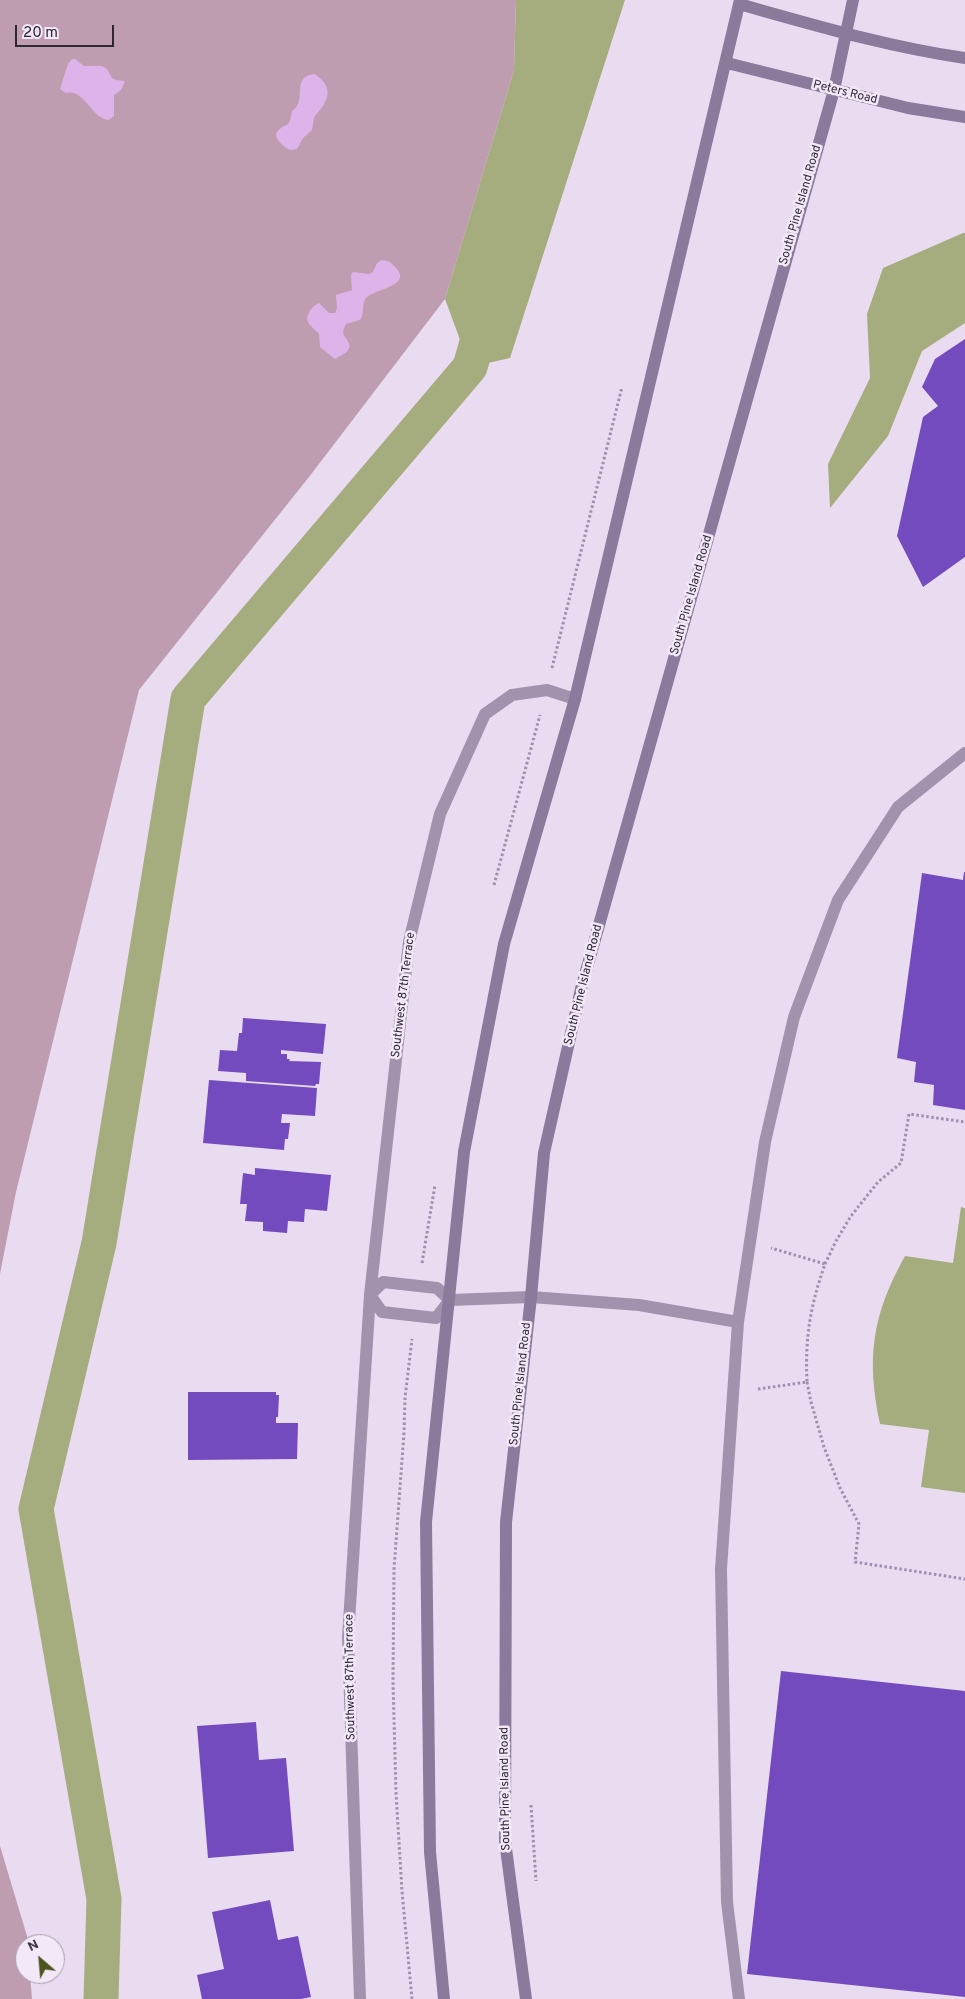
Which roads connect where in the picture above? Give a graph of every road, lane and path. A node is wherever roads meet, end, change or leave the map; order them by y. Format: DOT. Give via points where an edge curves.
graph roads {
  1 [pos="853,0"];
  2 [pos="740,2"];
  3 [pos="845,33"];
  4 [pos="965,58"];
  5 [pos="727,63"];
  6 [pos="834,90"];
  7 [pos="965,117"];
  8 [pos="575,699"];
  9 [pos="965,753"];
  10 [pos="965,1122"];
  11 [pos="769,1248"];
  12 [pos="825,1264"];
  13 [pos="370,1295"];
  14 [pos="530,1297"];
  15 [pos="450,1300"];
  16 [pos="738,1322"];
  17 [pos="807,1382"];
  18 [pos="750,1390"];
  19 [pos="965,1579"];
  20 [pos="530,1803"];
  21 [pos="536,1887"];
  22 [pos="360,1999"];
  23 [pos="444,1999"];
  24 [pos="526,1999"];
  25 [pos="739,1999"];
  1 -- 3 [label="main road, South Pine Island Road"];
  2 -- 3 [label="main road"];
  2 -- 5 [label="main road"];
  3 -- 4 [label="main road"];
  3 -- 6 [label="main road, South Pine Island Road"];
  5 -- 6 [label="main road, Peters Road"];
  5 -- 8 [label="main road"];
  6 -- 7 [label="main road, Peters Road" via="908,108"];
  6 -- 14 [label="main road, South Pine Island Road" via="581,989 544,1152"];
  8 -- 13 [label="street, Southwest 87th Terrace" via="547,690 512,695 484,714 440,814 409,942"];
  8 -- 15 [label="main road" via="504,944 464,1152"];
  9 -- 16 [label="street" via="898,807 838,900 794,1017 765,1142"];
  10 -- 12 [label="path" via="909,1114 900,1163 878,1182 851,1216"];
  11 -- 12 [label="path"];
  12 -- 17 [label="path" via="807,1334"];
  13 -- 15 [label="street" via="383,1282 437,1288"];
  13 -- 15 [label="street" via="382,1312 436,1318"];
  13 -- 22 [label="street, Southwest 87th Terrace" via="348,1637"];
  14 -- 15 [label="street"];
  14 -- 16 [label="street" via="639,1304"];
  14 -- 24 [label="main road, South Pine Island Road" via="506,1522 505,1661 505,1841"];
  15 -- 23 [label="main road" via="426,1522 430,1852"];
  16 -- 25 [label="street" via="721,1569 727,1902"];
  17 -- 18 [label="path"];
  17 -- 19 [label="path" via="833,1470 859,1524 855,1562"];
  20 -- 21 [label="path"];
}
